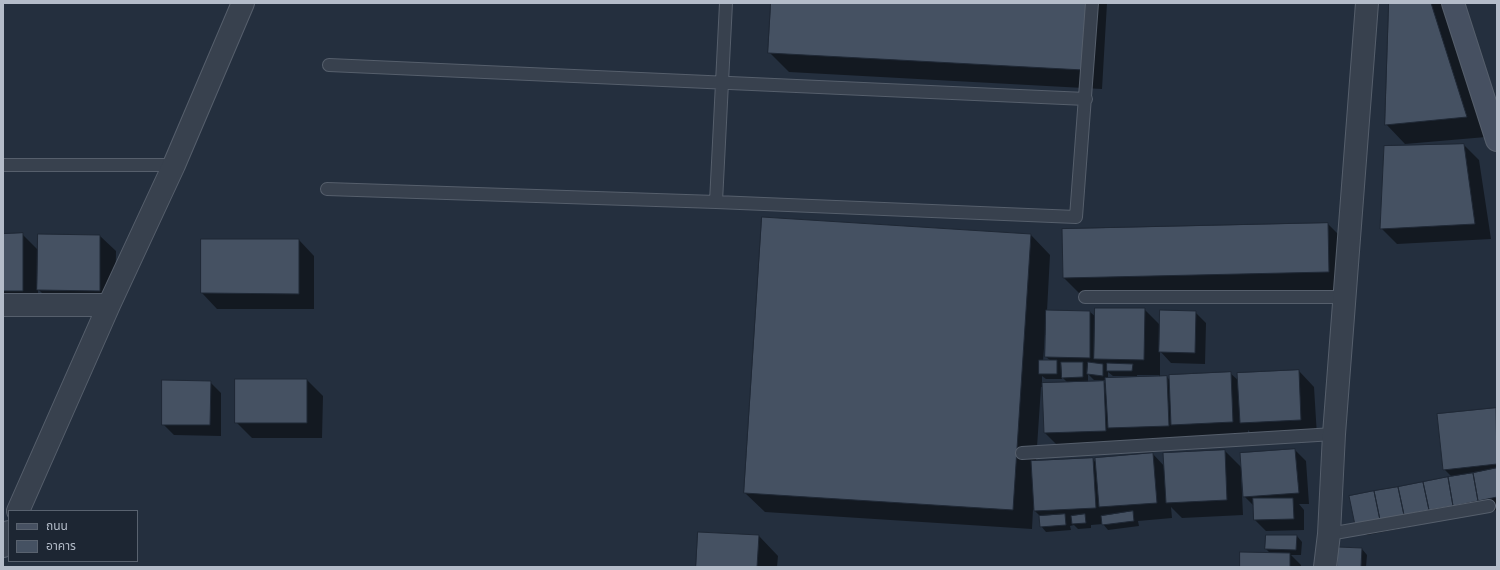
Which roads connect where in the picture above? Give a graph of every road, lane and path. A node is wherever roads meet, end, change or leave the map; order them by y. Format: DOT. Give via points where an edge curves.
graph roads {
  1 [pos="243,3"];
  2 [pos="726,3"];
  3 [pos="1092,3"];
  4 [pos="1367,3"];
  5 [pos="1453,3"];
  6 [pos="329,65"];
  7 [pos="722,83"];
  8 [pos="1086,99"];
  9 [pos="1497,140"];
  10 [pos="3,165"];
  11 [pos="174,165"];
  12 [pos="327,189"];
  13 [pos="716,202"];
  14 [pos="1085,298"];
  15 [pos="1344,298"];
  16 [pos="3,305"];
  17 [pos="109,305"];
  18 [pos="1334,434"];
  19 [pos="1022,453"];
  20 [pos="1489,506"];
  21 [pos="18,510"];
  22 [pos="8,534"];
  23 [pos="1329,534"];
  24 [pos="3,546"];
  25 [pos="1325,567"];
  1 -- 11 [label="street"];
  2 -- 7 [label="lane"];
  3 -- 8 [label="lane"];
  4 -- 15 [label="street"];
  5 -- 9 [label="street"];
  6 -- 7 [label="lane"];
  7 -- 8 [label="lane"];
  7 -- 13 [label="lane"];
  8 -- 13 [label="lane" via="1076,217"];
  10 -- 11 [label="lane"];
  11 -- 17 [label="street"];
  12 -- 13 [label="lane"];
  14 -- 15 [label="lane"];
  15 -- 18 [label="street"];
  16 -- 17 [label="street"];
  17 -- 21 [label="street"];
  18 -- 19 [label="lane"];
  18 -- 23 [label="street"];
  20 -- 23 [label="lane"];
  22 -- 24 [label="street"];
  23 -- 25 [label="street"];
}
